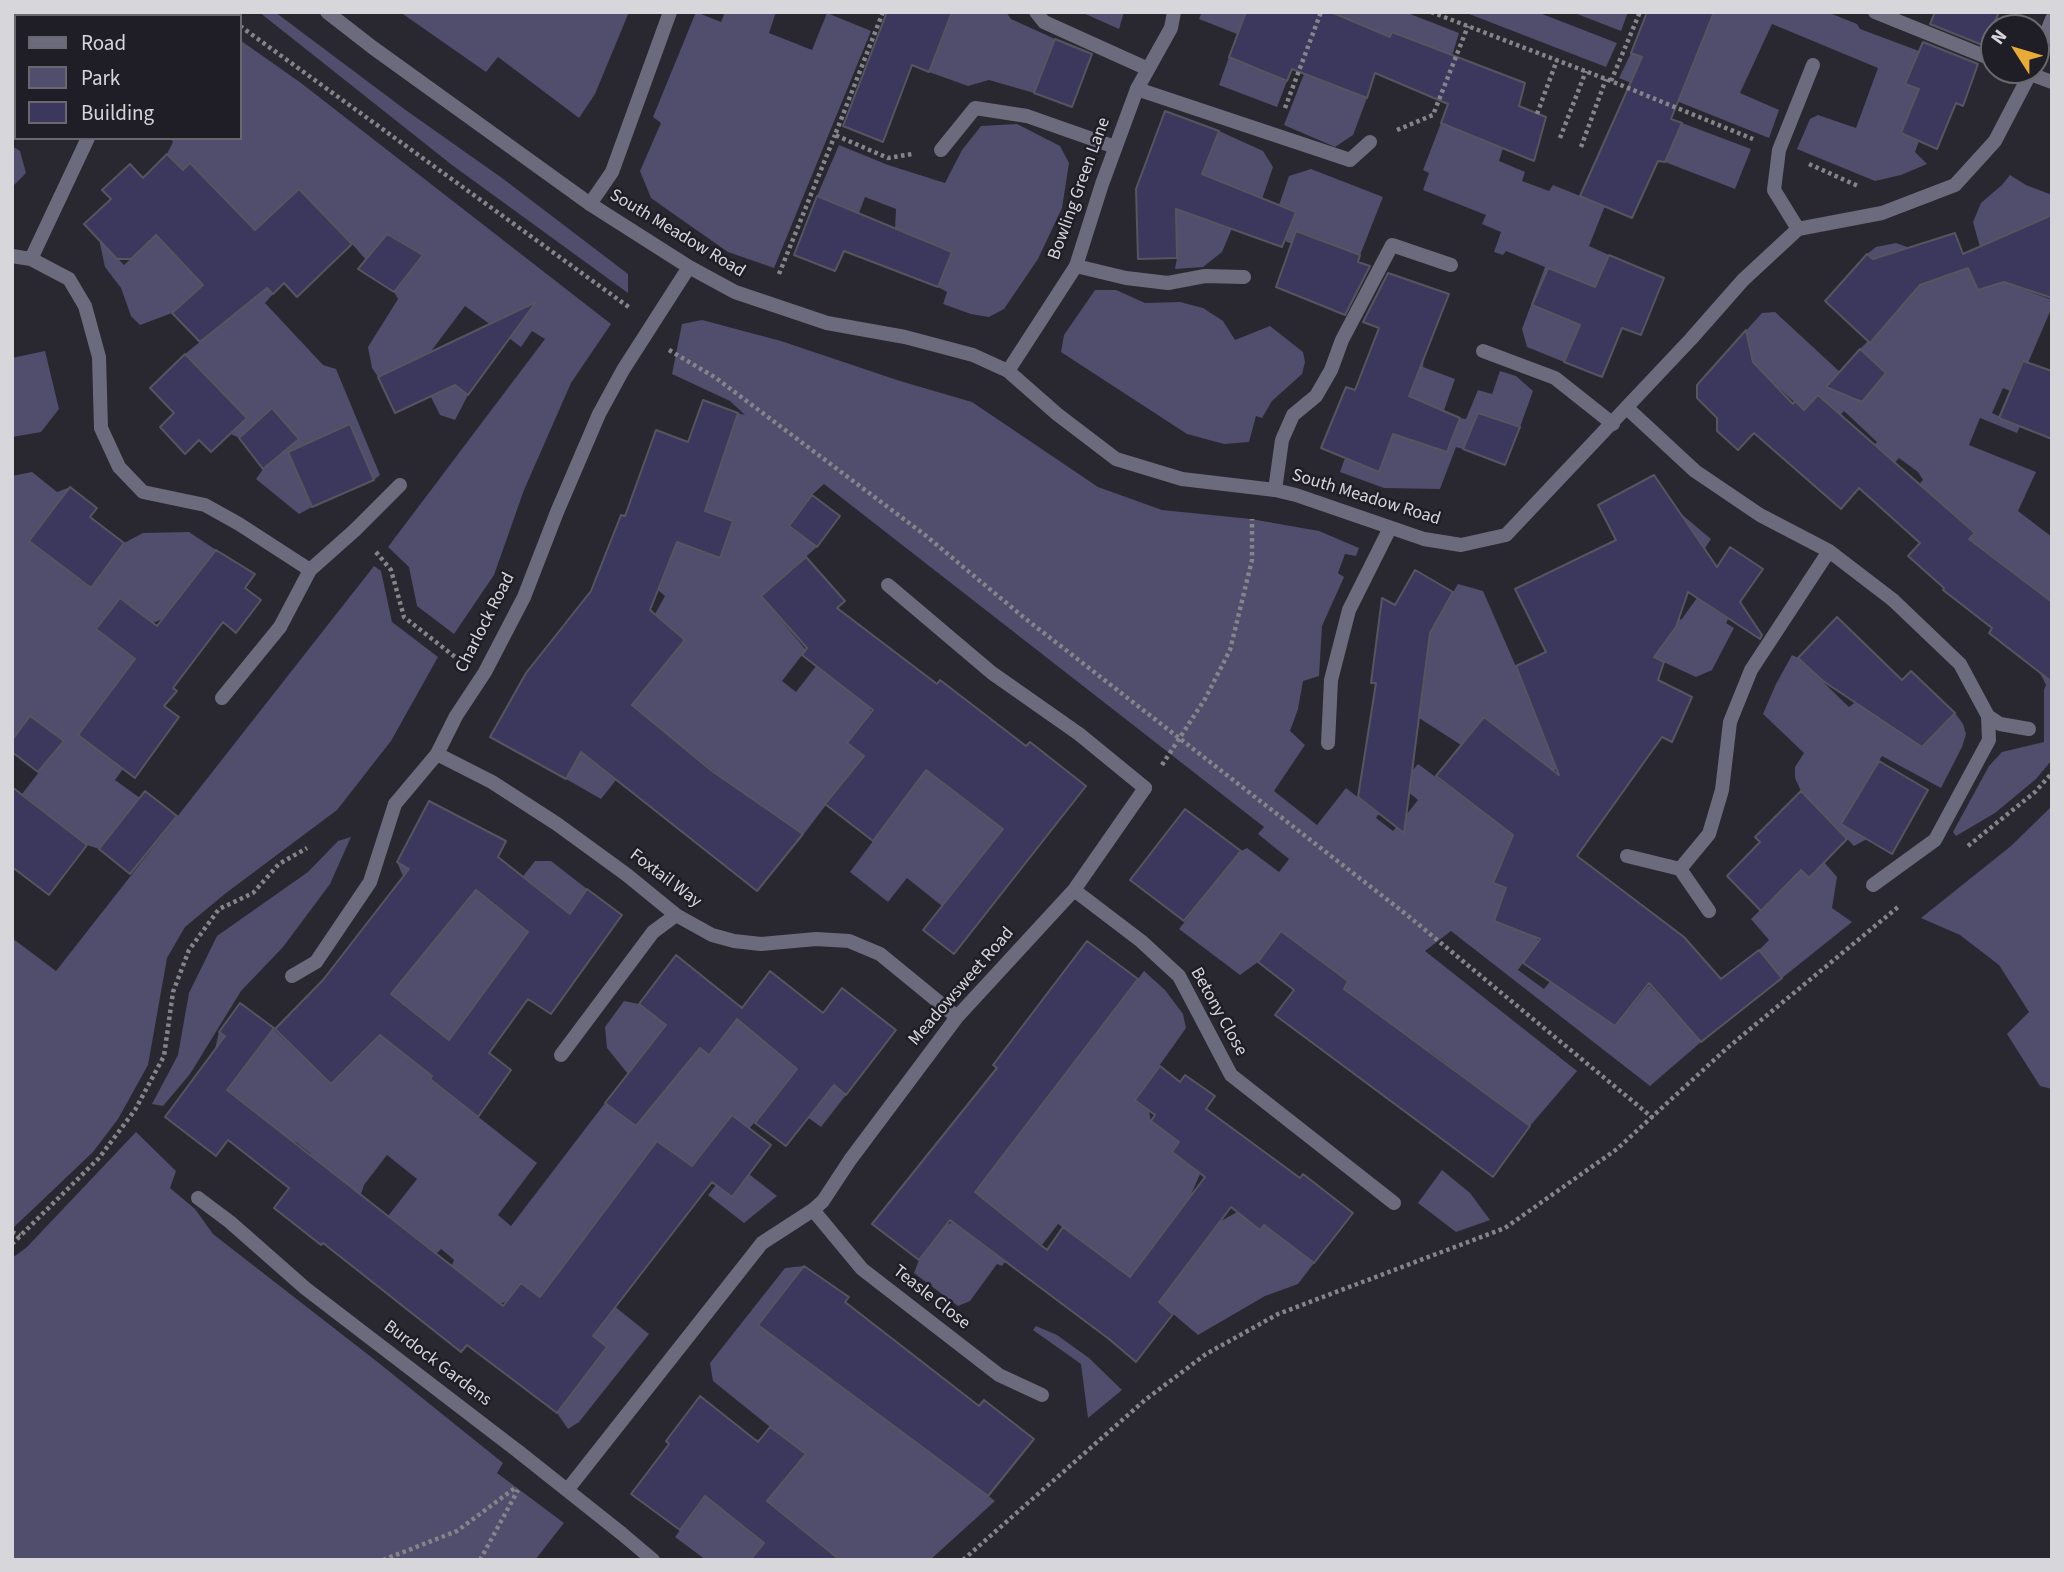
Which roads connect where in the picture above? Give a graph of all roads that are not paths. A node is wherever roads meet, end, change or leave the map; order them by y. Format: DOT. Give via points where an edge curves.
graph roads {
  1 [pos="327,12"];
  2 [pos="670,12"];
  3 [pos="1036,12"];
  4 [pos="1174,12"];
  5 [pos="1875,12"];
  6 [pos="1980,54"];
  7 [pos="1813,65"];
  8 [pos="1148,69"];
  9 [pos="2021,84"];
  10 [pos="1137,89"];
  11 [pos="87,140"];
  12 [pos="1370,142"];
  13 [pos="1115,147"];
  14 [pos="941,150"];
  15 [pos="590,204"];
  16 [pos="1798,229"];
  17 [pos="12,256"];
  18 [pos="31,259"];
  19 [pos="1451,265"];
  20 [pos="1076,266"];
  21 [pos="689,267"];
  22 [pos="1244,277"];
  23 [pos="1483,351"];
  24 [pos="1008,371"];
  25 [pos="1627,408"];
  26 [pos="1613,424"];
  27 [pos="400,485"];
  28 [pos="1275,490"];
  29 [pos="1390,528"];
  30 [pos="1829,551"];
  31 [pos="310,570"];
  32 [pos="888,585"];
  33 [pos="222,698"];
  34 [pos="1988,716"];
  35 [pos="2029,729"];
  36 [pos="1328,743"];
  37 [pos="437,754"];
  38 [pos="1627,856"];
  39 [pos="1681,869"];
  40 [pos="1873,885"];
  41 [pos="1074,890"];
  42 [pos="1709,911"];
  43 [pos="676,915"];
  44 [pos="292,976"];
  45 [pos="957,1017"];
  46 [pos="561,1055"];
  47 [pos="198,1198"];
  48 [pos="1394,1203"];
  49 [pos="813,1210"];
  50 [pos="1042,1395"];
  51 [pos="568,1489"];
  52 [pos="653,1560"];
  1 -- 15 [label="street, South Meadow Road"];
  2 -- 15 [label="street" via="612,172"];
  3 -- 8 [label="street" via="1044,22"];
  4 -- 8 [label="street, Bowling Green Lane" via="1171,29"];
  5 -- 6 [label="street"];
  7 -- 16 [label="street" via="1779,150 1774,190"];
  8 -- 10 [label="street, Bowling Green Lane"];
  9 -- 16 [label="street" via="1996,141 1955,186 1882,213"];
  10 -- 12 [label="street" via="1350,160"];
  10 -- 13 [label="street, Bowling Green Lane"];
  11 -- 18 [label="street"];
  13 -- 14 [label="street" via="1027,116 975,108"];
  13 -- 20 [label="street, Bowling Green Lane"];
  15 -- 21 [label="street, South Meadow Road"];
  16 -- 25 [label="street, South Meadow Road" via="1743,280"];
  17 -- 18 [label="street"];
  18 -- 31 [label="street" via="69,279 85,306 99,357 101,428 119,467 143,492 205,505"];
  19 -- 28 [label="street" via="1392,245 1316,396 1293,415 1282,440"];
  20 -- 22 [label="street" via="1168,283 1205,275"];
  20 -- 24 [label="street, Bowling Green Lane"];
  21 -- 24 [label="street, South Meadow Road" via="768,304 827,323 973,355"];
  21 -- 37 [label="street, Charlock Road" via="599,414 524,597"];
  23 -- 26 [label="street" via="1555,378"];
  24 -- 28 [label="street, South Meadow Road" via="1116,459 1182,480"];
  25 -- 26 [label="street, South Meadow Road"];
  25 -- 30 [label="street" via="1695,471 1760,515"];
  26 -- 29 [label="street, South Meadow Road" via="1506,535 1461,545"];
  27 -- 31 [label="street"];
  28 -- 29 [label="street, South Meadow Road"];
  29 -- 36 [label="street" via="1349,610 1331,680"];
  30 -- 34 [label="street" via="1894,600 1960,664"];
  30 -- 39 [label="street" via="1751,670 1730,722 1723,790 1709,834"];
  31 -- 33 [label="street" via="280,627"];
  32 -- 41 [label="street, Meadowsweet Road" via="992,673 1079,734 1145,789"];
  34 -- 35 [label="street" via="2014,729"];
  34 -- 40 [label="street" via="1989,740 1935,840"];
  37 -- 43 [label="street, Foxtail Way" via="492,782 557,824"];
  37 -- 44 [label="street, Charlock Road" via="395,804 370,882 316,962"];
  38 -- 39 [label="street"];
  39 -- 42 [label="street"];
  41 -- 45 [label="street, Meadowsweet Road"];
  41 -- 48 [label="street, Betony Close" via="1179,976 1231,1075"];
  43 -- 45 [label="street, Foxtail Way" via="734,941 849,941 880,954"];
  43 -- 46 [label="street" via="653,932"];
  45 -- 49 [label="street, Meadowsweet Road"];
  47 -- 51 [label="street, Burdock Gardens" via="305,1288"];
  49 -- 50 [label="street, Teasle Close" via="862,1269 999,1375"];
  49 -- 51 [label="street, Meadowsweet Road" via="762,1243"];
  51 -- 52 [label="street, Burdock Gardens"];
}
